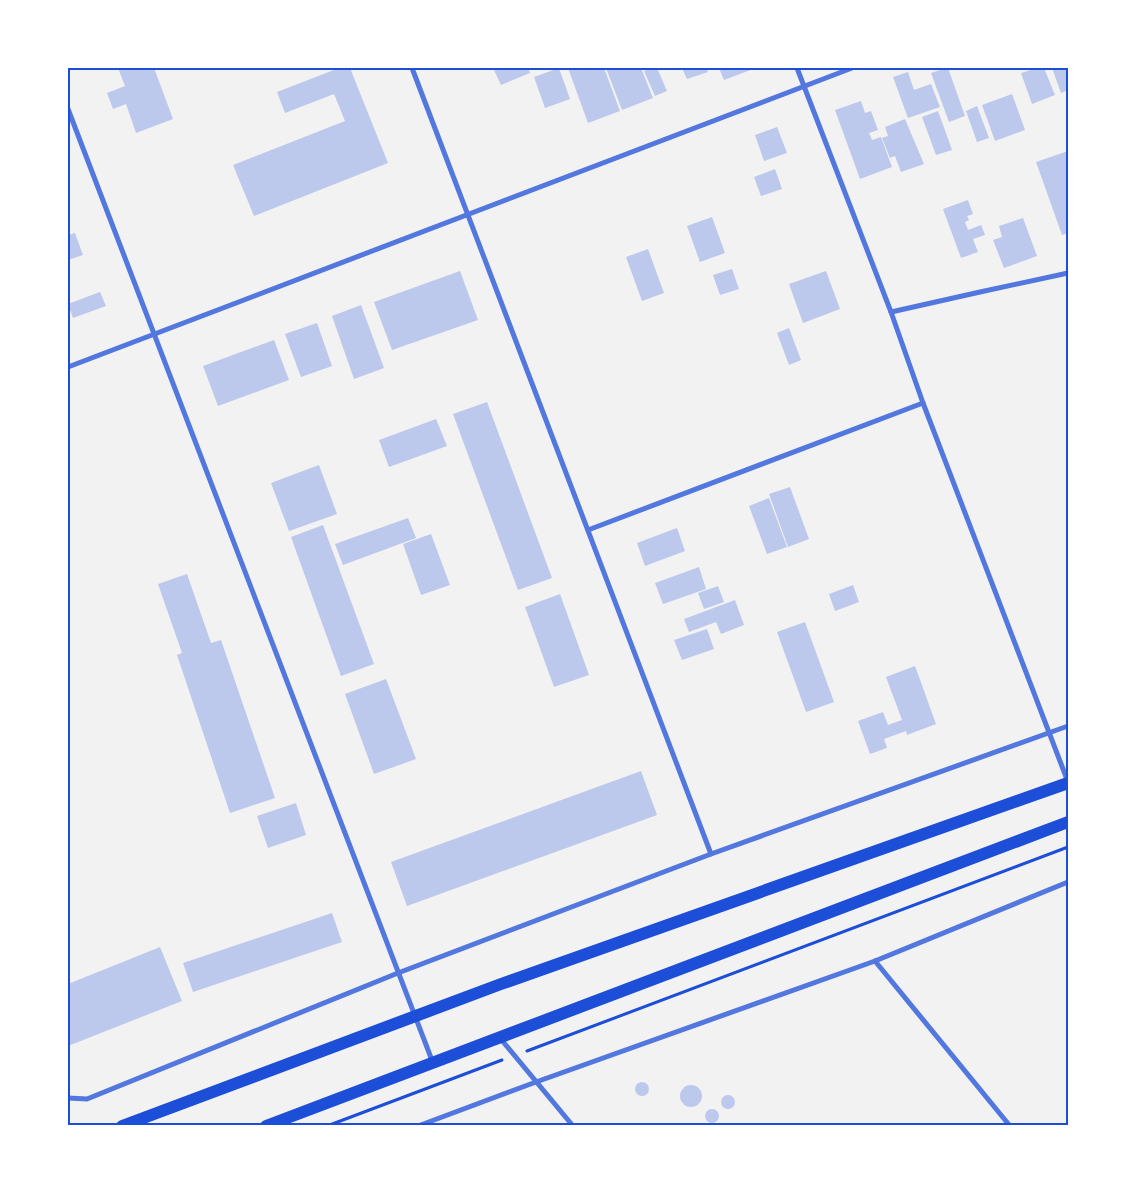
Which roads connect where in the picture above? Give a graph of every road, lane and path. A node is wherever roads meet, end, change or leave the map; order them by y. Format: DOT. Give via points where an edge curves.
graph roads {
  1 [pos="412,68"];
  2 [pos="797,68"];
  3 [pos="852,68"];
  4 [pos="804,86"];
  5 [pos="68,109"];
  6 [pos="468,215"];
  7 [pos="1068,273"];
  8 [pos="891,312"];
  9 [pos="154,334"];
  10 [pos="68,367"];
  11 [pos="923,403"];
  12 [pos="588,530"];
  13 [pos="1068,726"];
  14 [pos="1050,732"];
  15 [pos="1068,782"];
  16 [pos="1068,822"];
  17 [pos="1068,846"];
  18 [pos="711,854"];
  19 [pos="1068,882"];
  20 [pos="875,962"];
  21 [pos="398,973"];
  22 [pos="415,1016"];
  23 [pos="500,1037"];
  24 [pos="514,1055"];
  25 [pos="433,1063"];
  26 [pos="536,1082"];
  27 [pos="68,1098"];
  28 [pos="122,1126"];
  29 [pos="266,1126"];
  30 [pos="327,1126"];
  31 [pos="418,1126"];
  32 [pos="573,1126"];
  33 [pos="1010,1126"];
  1 -- 6 [label="street"];
  2 -- 4 [label="street"];
  3 -- 4 [label="street"];
  4 -- 6 [label="street"];
  4 -- 8 [label="street"];
  5 -- 9 [label="street"];
  6 -- 9 [label="street"];
  6 -- 12 [label="street"];
  7 -- 8 [label="street"];
  8 -- 11 [label="street"];
  9 -- 10 [label="street"];
  9 -- 21 [label="street"];
  11 -- 12 [label="street"];
  11 -- 14 [label="street"];
  12 -- 18 [label="street"];
  13 -- 14 [label="street"];
  14 -- 15 [label="street"];
  14 -- 18 [label="street"];
  15 -- 22 [label="main road"];
  16 -- 23 [label="main road"];
  17 -- 24 [label="path"];
  18 -- 21 [label="street"];
  19 -- 20 [label="street"];
  20 -- 26 [label="street"];
  20 -- 33 [label="street"];
  21 -- 22 [label="street"];
  21 -- 27 [label="street" via="87,1099"];
  22 -- 25 [label="street"];
  22 -- 28 [label="main road"];
  23 -- 24 [label="street"];
  23 -- 25 [label="main road"];
  24 -- 26 [label="street"];
  24 -- 30 [label="path"];
  25 -- 29 [label="main road"];
  26 -- 31 [label="street"];
  26 -- 32 [label="street"];
}
